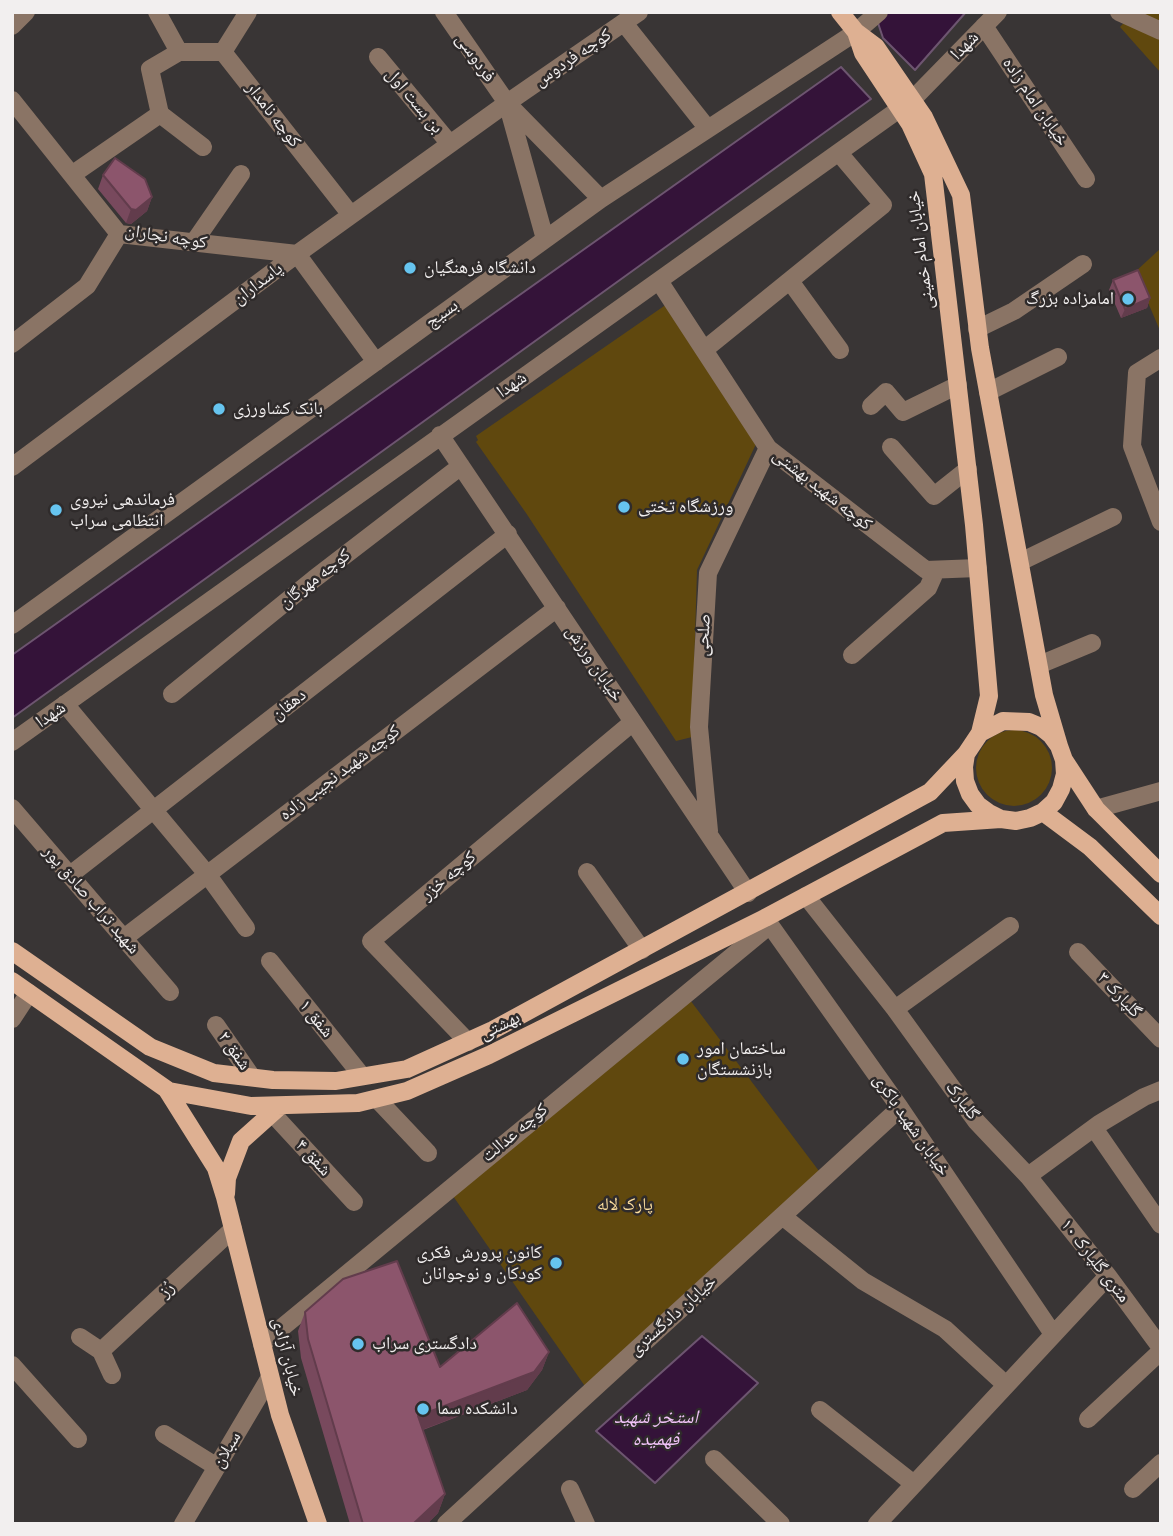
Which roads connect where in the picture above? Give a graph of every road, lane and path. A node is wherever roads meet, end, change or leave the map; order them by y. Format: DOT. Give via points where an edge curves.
graph roads {
  1 [pos="26,12"];
  2 [pos="158,12"];
  3 [pos="248,12"];
  4 [pos="444,12"];
  5 [pos="840,12"];
  6 [pos="879,12"];
  7 [pos="998,12"];
  8 [pos="1119,12"];
  9 [pos="628,17"];
  10 [pos="12,26"];
  11 [pos="984,26"];
  12 [pos="1161,31"];
  13 [pos="856,32"];
  14 [pos="179,52"];
  15 [pos="223,52"];
  16 [pos="378,57"];
  17 [pos="12,100"];
  18 [pos="507,103"];
  19 [pos="905,105"];
  20 [pos="160,114"];
  21 [pos="708,129"];
  22 [pos="450,144"];
  23 [pos="203,147"];
  24 [pos="839,153"];
  25 [pos="73,174"];
  26 [pos="240,174"];
  27 [pos="1086,178"];
  28 [pos="601,199"];
  29 [pos="351,215"];
  30 [pos="119,234"];
  31 [pos="545,239"];
  32 [pos="194,243"];
  33 [pos="297,254"];
  34 [pos="1083,264"];
  35 [pos="659,281"];
  36 [pos="790,281"];
  37 [pos="977,329"];
  38 [pos="12,344"];
  39 [pos="704,349"];
  40 [pos="840,349"];
  41 [pos="1058,357"];
  42 [pos="1161,358"];
  43 [pos="376,362"];
  44 [pos="958,385"];
  45 [pos="988,392"];
  46 [pos="871,407"];
  47 [pos="440,435"];
  48 [pos="891,447"];
  49 [pos="768,448"];
  50 [pos="461,466"];
  51 [pos="12,467"];
  52 [pos="968,469"];
  53 [pos="1113,517"];
  54 [pos="1161,522"];
  55 [pos="508,534"];
  56 [pos="1020,562"];
  57 [pos="978,568"];
  58 [pos="936,570"];
  59 [pos="557,608"];
  60 [pos="12,625"];
  61 [pos="1092,643"];
  62 [pos="852,655"];
  63 [pos="1039,665"];
  64 [pos="172,694"];
  65 [pos="65,704"];
  66 [pos="634,722"];
  67 [pos="980,733"];
  68 [pos="12,742"];
  69 [pos="1061,753"];
  70 [pos="967,754"];
  71 [pos="1161,791"];
  72 [pos="12,808"];
  73 [pos="1096,809"];
  74 [pos="153,810"];
  75 [pos="1043,812"];
  76 [pos="1001,819"];
  77 [pos="709,834"];
  78 [pos="587,872"];
  79 [pos="207,874"];
  80 [pos="1161,874"];
  81 [pos="70,875"];
  82 [pos="748,893"];
  83 [pos="806,896"];
  84 [pos="1161,916"];
  85 [pos="767,922"];
  86 [pos="1010,926"];
  87 [pos="246,928"];
  88 [pos="124,938"];
  89 [pos="642,950"];
  90 [pos="12,951"];
  91 [pos="1078,951"];
  92 [pos="270,961"];
  93 [pos="12,981"];
  94 [pos="170,992"];
  95 [pos="29,993"];
  96 [pos="895,1009"];
  97 [pos="12,1019"];
  98 [pos="216,1026"];
  99 [pos="1161,1039"];
  100 [pos="468,1042"];
  101 [pos="362,1076"];
  102 [pos="252,1077"];
  103 [pos="167,1090"];
  104 [pos="1161,1090"];
  105 [pos="377,1099"];
  106 [pos="900,1108"];
  107 [pos="276,1110"];
  108 [pos="1094,1128"];
  109 [pos="428,1153"];
  110 [pos="1028,1176"];
  111 [pos="225,1197"];
  112 [pos="354,1202"];
  113 [pos="786,1219"];
  114 [pos="1161,1225"];
  115 [pos="233,1228"];
  116 [pos="1108,1276"];
  117 [pos="1053,1334"];
  118 [pos="80,1337"];
  119 [pos="262,1344"];
  120 [pos="1161,1350"];
  121 [pos="101,1351"];
  122 [pos="112,1375"];
  123 [pos="270,1377"];
  124 [pos="16,1378"];
  125 [pos="1006,1385"];
  126 [pos="820,1410"];
  127 [pos="1088,1419"];
  128 [pos="164,1434"];
  129 [pos="78,1439"];
  130 [pos="714,1459"];
  131 [pos="1161,1463"];
  132 [pos="217,1467"];
  133 [pos="914,1484"];
  134 [pos="570,1489"];
  135 [pos="1133,1489"];
  136 [pos="183,1524"];
  137 [pos="318,1524"];
  138 [pos="446,1524"];
  139 [pos="586,1524"];
  140 [pos="780,1524"];
  141 [pos="877,1524"];
  1 -- 10 [label="street"];
  2 -- 14 [label="street"];
  3 -- 15 [label="street"];
  4 -- 18 [label="street, فردوسی"];
  5 -- 13 [label="main road, خیابان امام خمینی"];
  6 -- 13 [label="street, بسیج"];
  7 -- 11 [label="street, شهدا"];
  8 -- 12 [label="street"];
  9 -- 18 [label="street, کوچه فردوس"];
  9 -- 21 [label="street"];
  11 -- 19 [label="street, شهدا"];
  11 -- 27 [label="street, خیابان امام زاده"];
  13 -- 19 [label="main road, خیابان امام خمینی" via="876,47"];
  13 -- 21 [label="street, بسیج"];
  14 -- 15 [label="street"];
  14 -- 20 [label="street" via="150,69"];
  15 -- 29 [label="street, کوچه نامدار"];
  16 -- 22 [label="street, بن بست اول"];
  17 -- 25 [label="street, کوچه نجاران"];
  18 -- 22 [label="street, پاسداران"];
  18 -- 28 [label="street"];
  18 -- 31 [label="street"];
  19 -- 24 [label="street, شهدا"];
  19 -- 37 [label="main road, خیابان امام خمینی" via="923,117 961,195"];
  19 -- 44 [label="main road, خیابان امام خمینی" via="933,174"];
  20 -- 23 [label="street"];
  20 -- 25 [label="street"];
  21 -- 28 [label="street, بسیج"];
  22 -- 29 [label="street, پاسداران"];
  24 -- 35 [label="street, شهدا"];
  24 -- 36 [label="street" via="883,205"];
  25 -- 30 [label="street, کوچه نجاران"];
  26 -- 32 [label="street"];
  28 -- 31 [label="street, بسیج"];
  29 -- 33 [label="street, پاسداران"];
  30 -- 32 [label="street, کوچه نجاران"];
  30 -- 38 [label="street" via="87,286"];
  31 -- 43 [label="street, بسیج"];
  32 -- 33 [label="street, کوچه نجاران"];
  33 -- 43 [label="street"];
  33 -- 51 [label="street, پاسداران"];
  34 -- 37 [label="street" via="1014,311"];
  35 -- 39 [label="street, کوچه شهید بهشتی"];
  35 -- 47 [label="street, شهدا"];
  36 -- 39 [label="street"];
  36 -- 40 [label="street"];
  37 -- 45 [label="main road, خیابان امام خمینی"];
  39 -- 49 [label="street, کوچه شهید بهشتی"];
  41 -- 45 [label="street"];
  42 -- 54 [label="street" via="1137,373 1132,446"];
  43 -- 60 [label="street, بسیج"];
  44 -- 46 [label="street" via="902,412 886,392"];
  44 -- 52 [label="main road, خیابان امام خمینی"];
  45 -- 56 [label="main road, خیابان امام خمینی"];
  47 -- 50 [label="street, خیابان ورزش"];
  47 -- 65 [label="street, شهدا"];
  48 -- 52 [label="street" via="934,496"];
  49 -- 58 [label="street, کوچه شهید بهشتی" via="926,570"];
  49 -- 77 [label="street, صلحی" via="708,573 699,727"];
  50 -- 55 [label="street, خیابان ورزش"];
  50 -- 64 [label="street, کوچه مهرگان"];
  52 -- 57 [label="main road, خیابان امام خمینی"];
  53 -- 56 [label="street"];
  55 -- 59 [label="street, خیابان ورزش"];
  55 -- 74 [label="street, دهقان"];
  56 -- 63 [label="main road, خیابان امام خمینی"];
  57 -- 58 [label="street, کوچه شهید بهشتی"];
  57 -- 67 [label="main road, خیابان امام خمینی" via="989,696"];
  58 -- 62 [label="street" via="928,588"];
  59 -- 66 [label="street, خیابان ورزش"];
  59 -- 79 [label="street, کوچه شهید نجیب زاده"];
  61 -- 63 [label="street"];
  63 -- 69 [label="main road, خیابان امام خمینی"];
  65 -- 68 [label="street, شهدا"];
  65 -- 74 [label="street"];
  66 -- 77 [label="street, خیابان ورزش"];
  66 -- 100 [label="street, کوچه خزر" via="371,941"];
  67 -- 69 [label="main road" via="1003,721 1029,722 1051,735"];
  67 -- 70 [label="main road"];
  69 -- 73 [label="main road, خیابان امام خمینی"];
  69 -- 75 [label="main road" via="1065,774 1061,789"];
  70 -- 76 [label="main road" via="965,781 970,794 978,805"];
  70 -- 82 [label="main road, بهشتی" via="930,792"];
  71 -- 73 [label="street"];
  72 -- 81 [label="street, شهید تراب صادق پور"];
  73 -- 80 [label="main road, خیابان امام خمینی"];
  74 -- 79 [label="street"];
  74 -- 81 [label="street, دهقان"];
  75 -- 76 [label="main road" via="1016,821"];
  75 -- 84 [label="main road" via="1090,847"];
  76 -- 83 [label="main road, بهشتی" via="943,823"];
  77 -- 82 [label="street, خیابان ورزش"];
  78 -- 89 [label="street"];
  79 -- 87 [label="street"];
  79 -- 88 [label="street, کوچه شهید نجیب زاده"];
  81 -- 88 [label="street, شهید تراب صادق پور"];
  82 -- 85 [label="main road"];
  82 -- 89 [label="main road, بهشتی"];
  83 -- 85 [label="main road, بهشتی"];
  83 -- 96 [label="street, گلپارک"];
  85 -- 105 [label="main road, بهشتی" via="489,1055 407,1091"];
  85 -- 106 [label="street, خیابان شهید باکری"];
  85 -- 119 [label="street, کوچه عدالت"];
  86 -- 96 [label="street"];
  88 -- 94 [label="street, شهید تراب صادق پور"];
  89 -- 100 [label="main road, بهشتی"];
  90 -- 102 [label="main road, بهشتی" via="150,1047 214,1073"];
  91 -- 99 [label="street, گلپارک ۳"];
  92 -- 101 [label="street, شفق ۱"];
  93 -- 95 [label="main road, بهشتی"];
  95 -- 97 [label="street"];
  95 -- 103 [label="main road, بهشتی"];
  96 -- 110 [label="street, گلپارک" via="976,1121"];
  98 -- 102 [label="street, شفق ۲"];
  100 -- 101 [label="main road, بهشتی" via="407,1069"];
  101 -- 102 [label="main road, بهشتی" via="336,1080"];
  103 -- 107 [label="main road, بهشتی"];
  103 -- 111 [label="main road, خیابان آزادی" via="216,1168"];
  104 -- 108 [label="street"];
  105 -- 107 [label="main road, بهشتی"];
  105 -- 109 [label="street"];
  106 -- 117 [label="street, خیابان شهید باکری"];
  106 -- 138 [label="street, خیابان دادگستری"];
  107 -- 111 [label="main road" via="241,1141"];
  107 -- 112 [label="street, شفق ۴"];
  108 -- 110 [label="street"];
  108 -- 114 [label="street"];
  110 -- 116 [label="street, ۱۰ متری گلپارک"];
  111 -- 115 [label="main road, خیابان آزادی"];
  113 -- 125 [label="street" via="863,1280 945,1329"];
  115 -- 119 [label="main road, خیابان آزادی"];
  115 -- 121 [label="street, رُز"];
  116 -- 117 [label="street"];
  116 -- 120 [label="street, ۱۰ متری گلپارک"];
  117 -- 125 [label="street"];
  118 -- 121 [label="street"];
  119 -- 123 [label="main road, خیابان آزادی"];
  120 -- 127 [label="street"];
  121 -- 122 [label="street"];
  123 -- 132 [label="street, سبلان"];
  123 -- 137 [label="main road, خیابان آزادی"];
  124 -- 129 [label="street"];
  125 -- 133 [label="street"];
  126 -- 133 [label="street"];
  128 -- 132 [label="street"];
  130 -- 140 [label="street"];
  131 -- 135 [label="street"];
  132 -- 136 [label="street, سبلان"];
  133 -- 141 [label="street"];
  134 -- 139 [label="street"];
}
